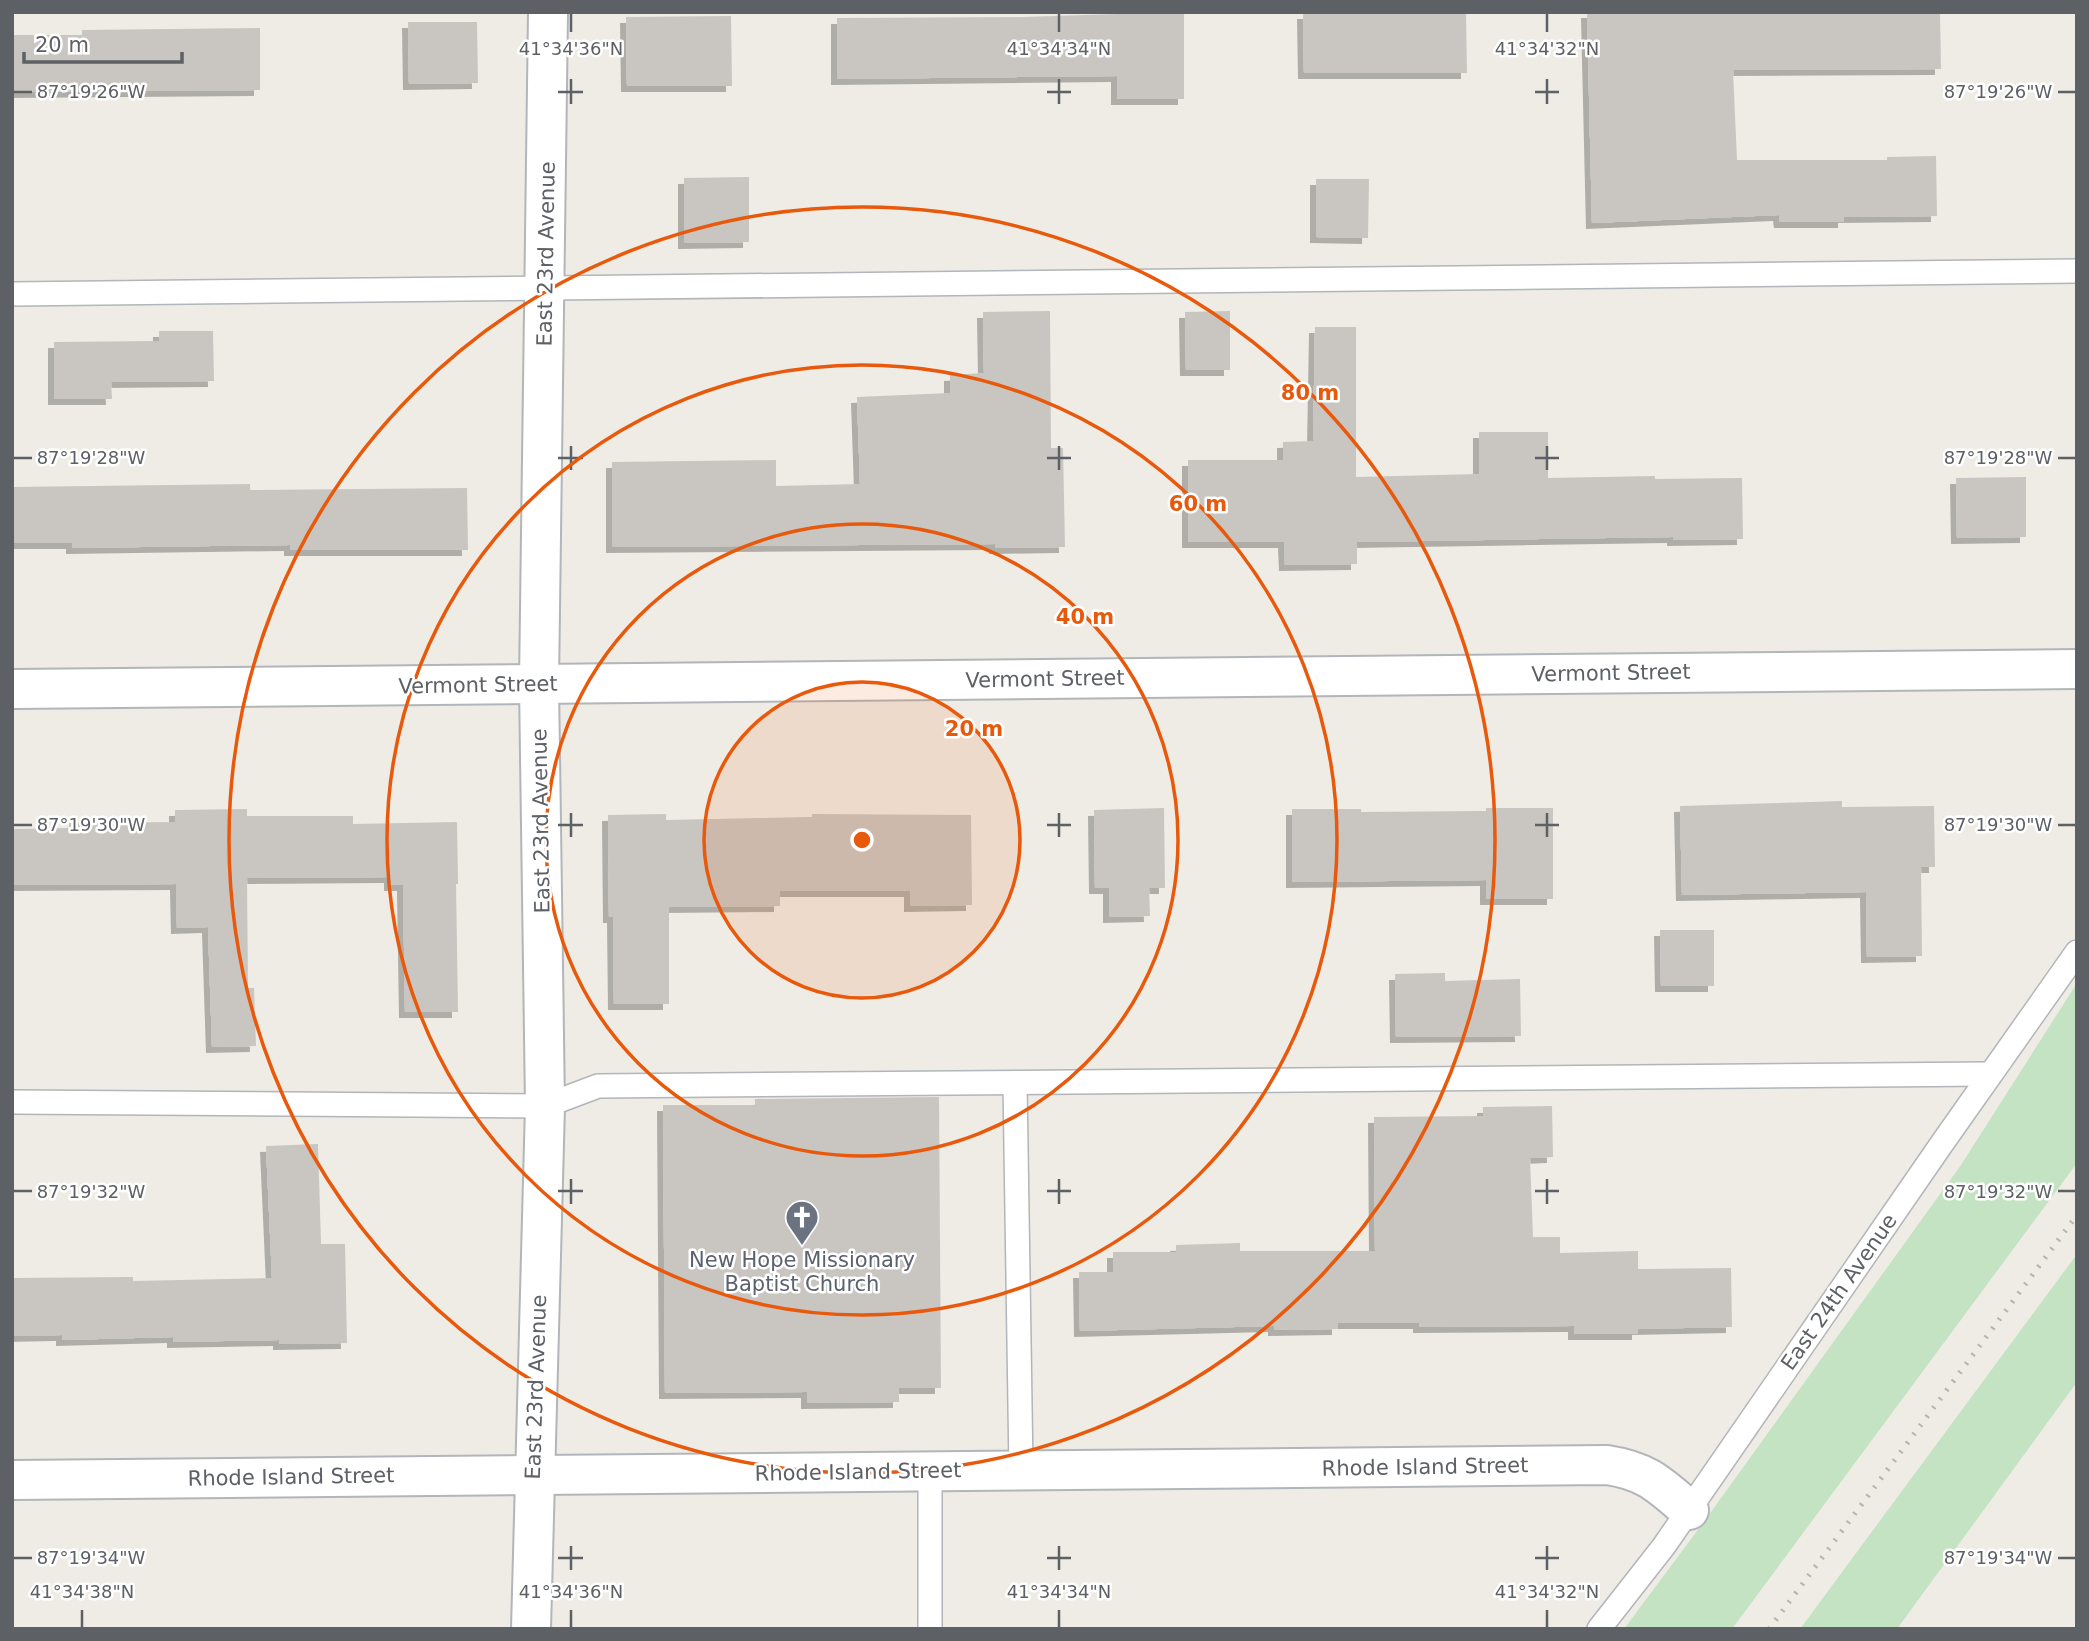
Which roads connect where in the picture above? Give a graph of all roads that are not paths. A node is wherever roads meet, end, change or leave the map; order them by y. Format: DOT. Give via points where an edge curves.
graph roads {
  1 [pos="548,12"];
  2 [pos="2077,271"];
  3 [pos="546,288"];
  4 [pos="12,294"];
  5 [pos="2077,669"];
  6 [pos="539,684"];
  7 [pos="12,689"];
  8 [pos="2077,952"];
  9 [pos="1990,1074"];
  10 [pos="1015,1083"];
  11 [pos="12,1102"];
  12 [pos="545,1106"];
  13 [pos="1021,1470"];
  14 [pos="930,1472"];
  15 [pos="533,1475"];
  16 [pos="12,1480"];
  17 [pos="1689,1510"];
  18 [pos="531,1629"];
  19 [pos="930,1629"];
  20 [pos="1599,1629"];
  1 -- 3 [label="street, East 23rd Avenue"];
  2 -- 3 [label="lane"];
  3 -- 4 [label="lane"];
  3 -- 6 [label="street, East 23rd Avenue"];
  5 -- 6 [label="street, Vermont Street"];
  6 -- 7 [label="street, Vermont Street"];
  6 -- 12 [label="street, East 23rd Avenue"];
  8 -- 9 [label="lane, East 24th Avenue"];
  9 -- 10 [label="lane"];
  9 -- 17 [label="lane, East 24th Avenue"];
  10 -- 12 [label="lane" via="598,1086"];
  10 -- 13 [label="lane"];
  11 -- 12 [label="lane"];
  12 -- 15 [label="street, East 23rd Avenue"];
  13 -- 14 [label="street, Rhode Island Street"];
  13 -- 17 [label="street, Rhode Island Street" via="1607,1465 1654,1479"];
  14 -- 15 [label="street, Rhode Island Street"];
  14 -- 19 [label="lane"];
  15 -- 16 [label="street, Rhode Island Street"];
  15 -- 18 [label="street, East 23rd Avenue"];
  17 -- 20 [label="lane, East 24th Avenue"];
}
